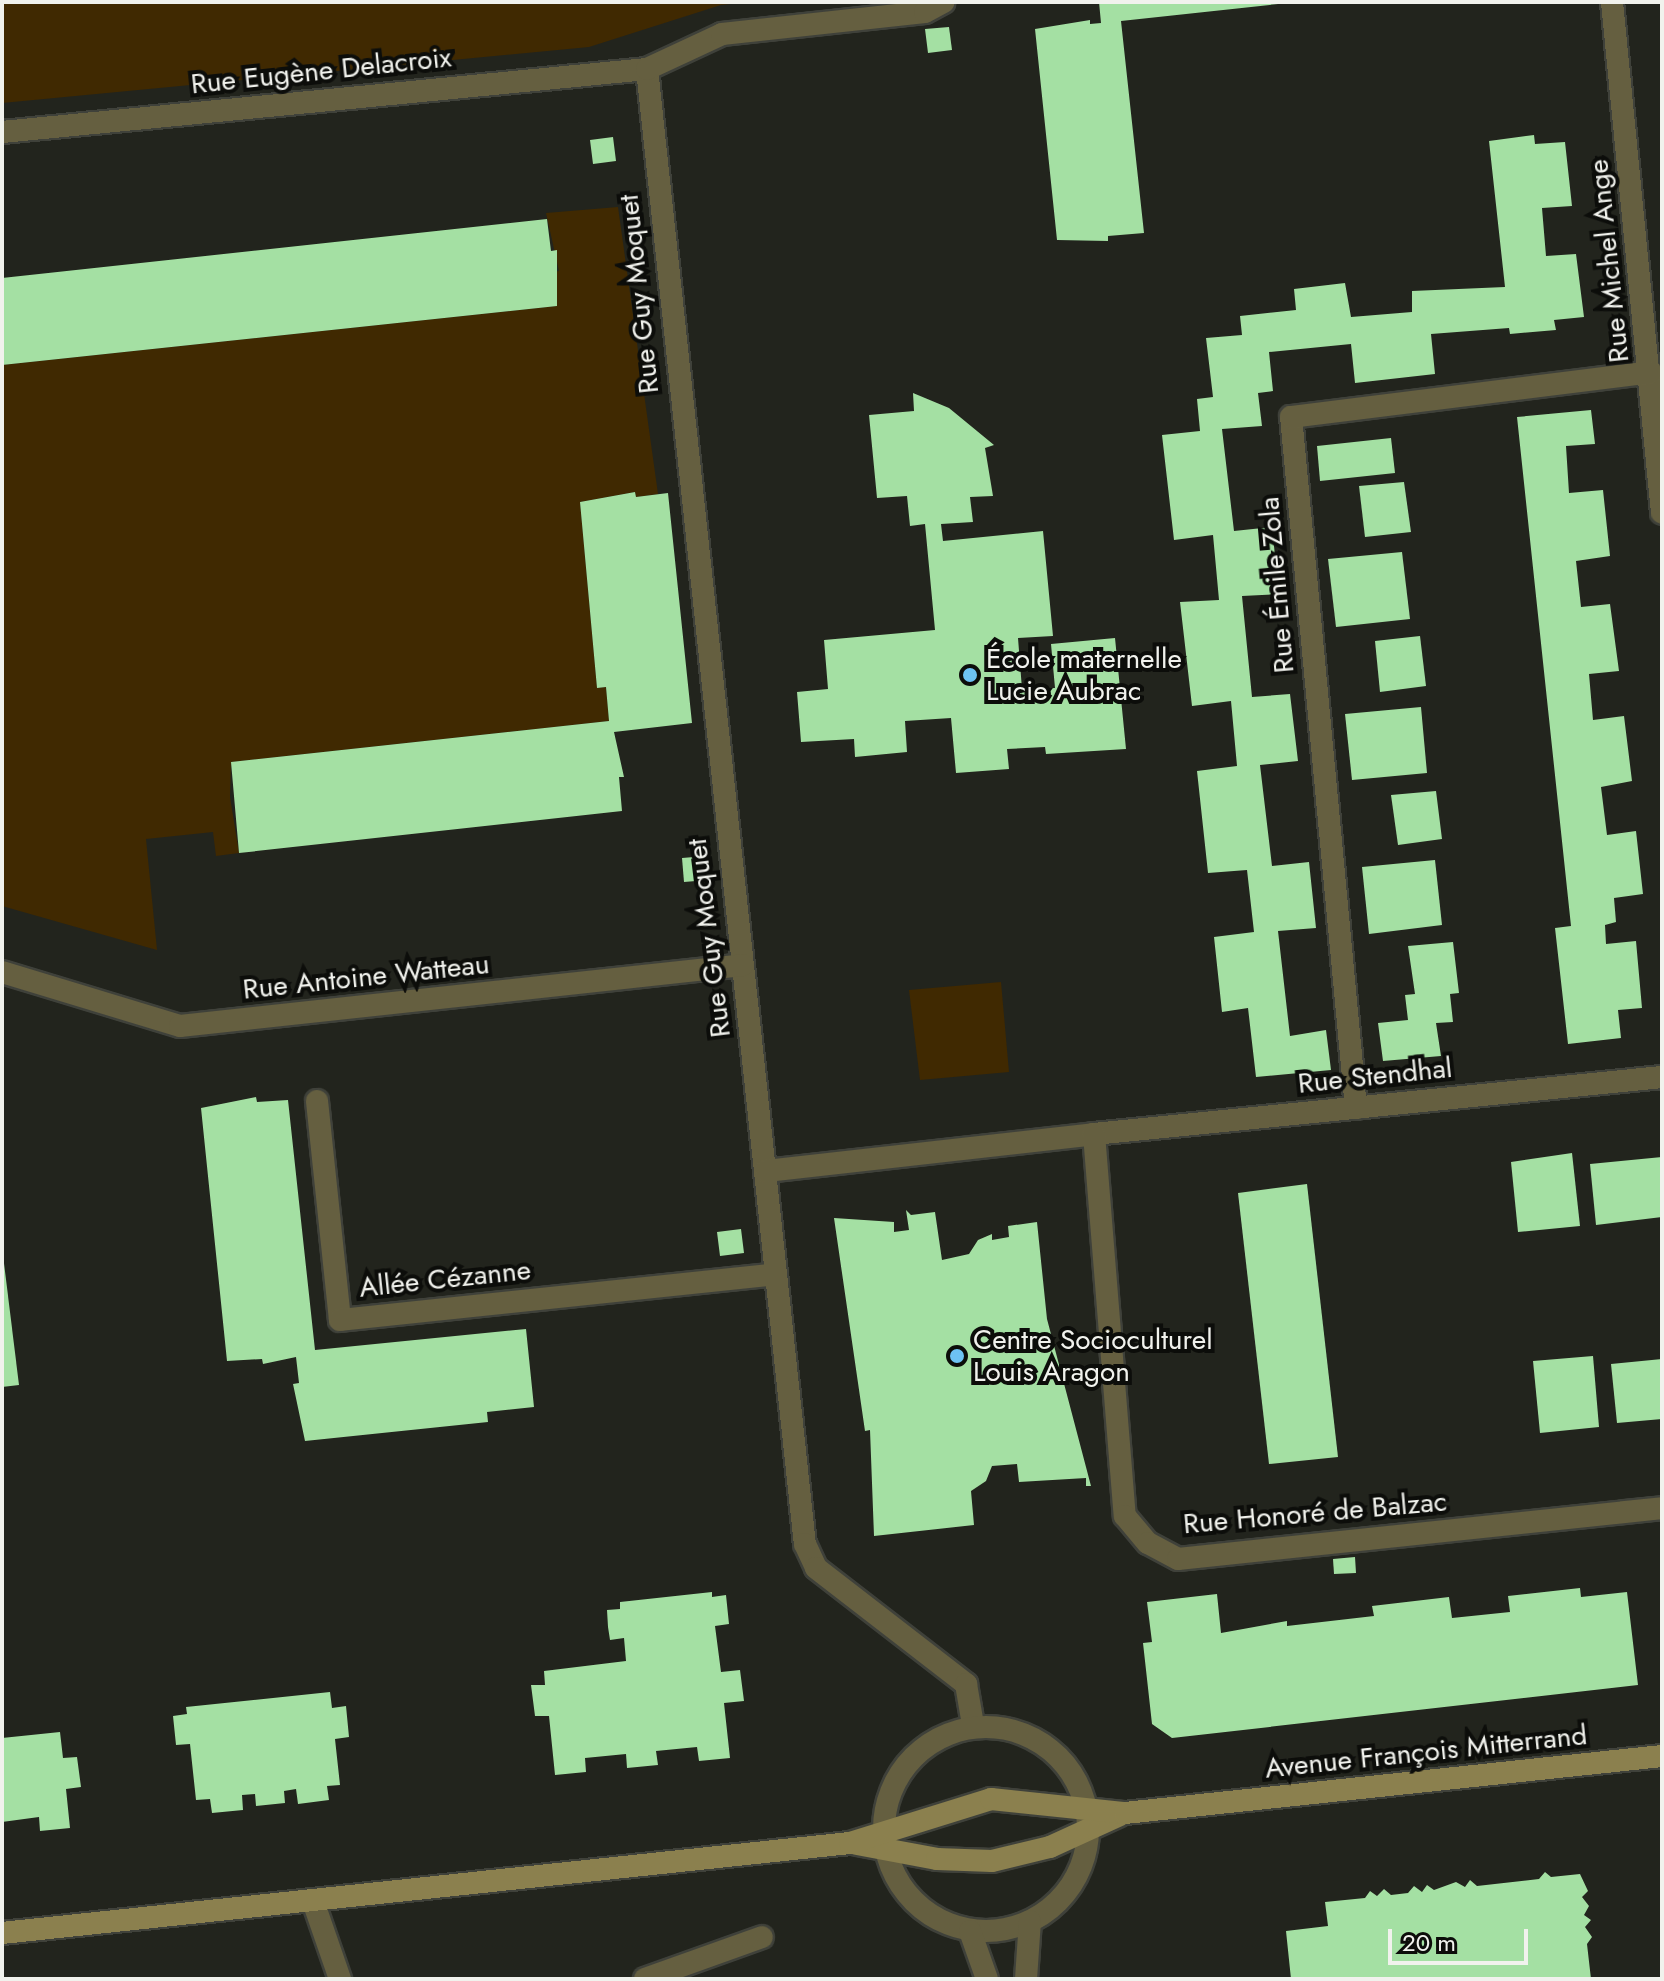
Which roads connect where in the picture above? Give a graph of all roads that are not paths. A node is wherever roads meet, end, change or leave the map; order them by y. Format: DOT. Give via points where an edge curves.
graph roads {
  1 [pos="944,2"];
  2 [pos="1612,2"];
  3 [pos="647,69"];
  4 [pos="2,132"];
  5 [pos="1651,372"];
  6 [pos="1662,513"];
  7 [pos="743,965"];
  8 [pos="2,972"];
  9 [pos="1662,1077"];
  10 [pos="317,1101"];
  11 [pos="1356,1108"];
  12 [pos="1094,1134"];
  13 [pos="766,1171"];
  14 [pos="776,1274"];
  15 [pos="1662,1508"];
  16 [pos="973,1725"];
  17 [pos="1662,1756"];
  18 [pos="1088,1818"];
  19 [pos="882,1841"];
  20 [pos="313,1901"];
  21 [pos="1030,1921"];
  22 [pos="970,1931"];
  23 [pos="2,1933"];
  24 [pos="762,1937"];
  25 [pos="340,1979"];
  26 [pos="645,1979"];
  27 [pos="987,1979"];
  28 [pos="1026,1979"];
  1 -- 3 [label="street, Rue Eugène Delacroix" via="925,12 722,34"];
  2 -- 5 [label="street, Rue Michel Ange"];
  3 -- 4 [label="street, Rue Eugène Delacroix"];
  3 -- 7 [label="street, Rue Guy Moquet"];
  5 -- 6 [label="street, Rue Michel Ange"];
  5 -- 11 [label="street, Rue Émile Zola" via="1291,417"];
  7 -- 8 [label="street, Rue Antoine Watteau" via="180,1026"];
  7 -- 13 [label="street, Rue Guy Moquet"];
  9 -- 11 [label="street, Rue Stendhal"];
  10 -- 14 [label="street, Allée Cézanne" via="340,1320"];
  11 -- 12 [label="street, Rue Stendhal"];
  12 -- 13 [label="street"];
  12 -- 15 [label="street, Rue Honoré de Balzac" via="1125,1516 1148,1543 1178,1559"];
  13 -- 14 [label="street, Rue Guy Moquet"];
  14 -- 16 [label="street, Rue Guy Moquet" via="805,1544 816,1568 966,1684"];
  16 -- 18 [label="street" via="1019,1731 1045,1746 1066,1767"];
  16 -- 19 [label="street" via="949,1732 909,1765 885,1807"];
  17 -- 18 [label="main road, Avenue François Mitterrand"];
  18 -- 19 [label="main road" via="991,1799"];
  18 -- 19 [label="main road, Avenue François Mitterrand" via="1050,1847 992,1861 937,1859"];
  18 -- 21 [label="street" via="1075,1885"];
  19 -- 20 [label="main road"];
  19 -- 22 [label="street" via="889,1867 924,1908 941,1922"];
  20 -- 23 [label="main road"];
  20 -- 25 [label="street"];
  21 -- 22 [label="street" via="1010,1929"];
  21 -- 28 [label="street"];
  22 -- 27 [label="street"];
  24 -- 26 [label="street"];
}
